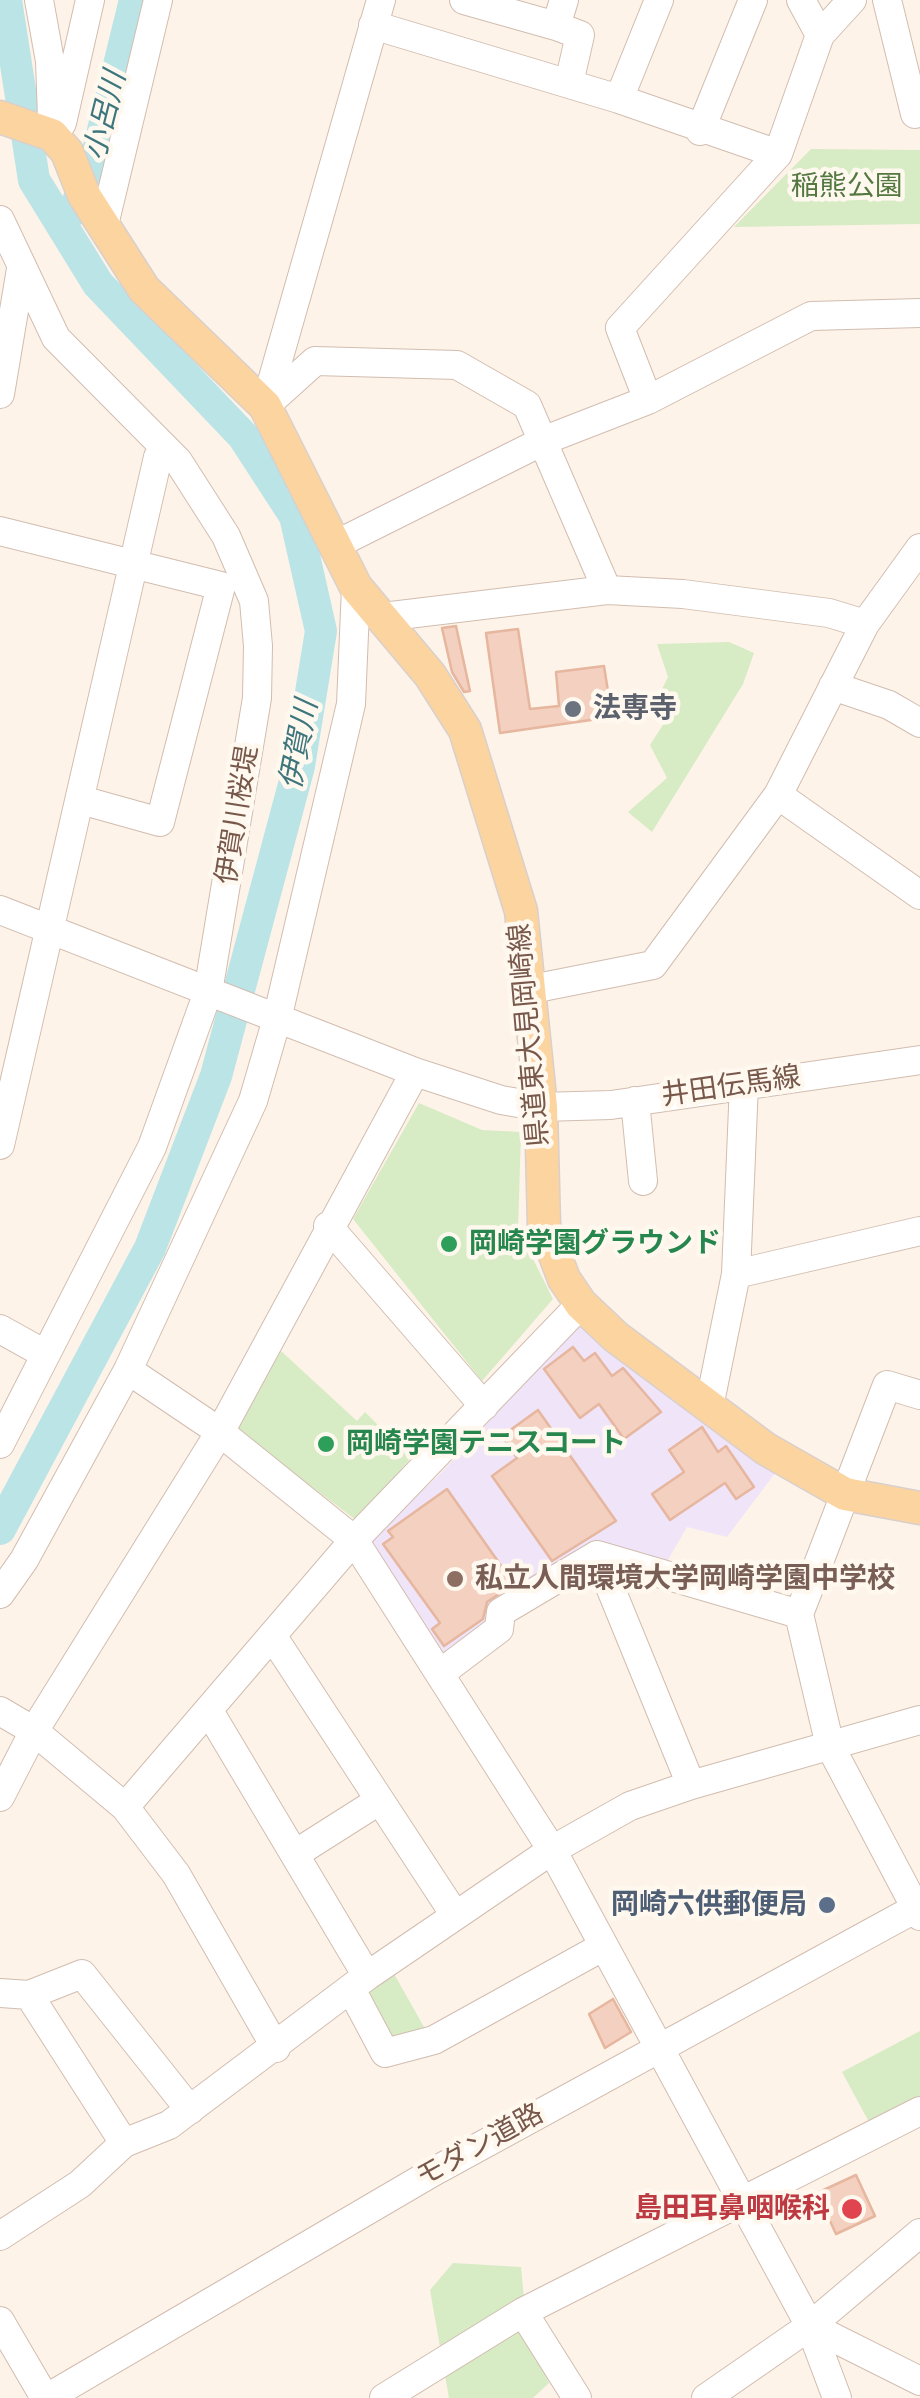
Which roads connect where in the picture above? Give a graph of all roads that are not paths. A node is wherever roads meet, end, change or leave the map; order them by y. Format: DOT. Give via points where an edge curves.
graph roads {
  1 [pos="39,0"];
  2 [pos="90,0"];
  3 [pos="158,0"];
  4 [pos="659,0"];
  5 [pos="754,0"];
  6 [pos="801,0"];
  7 [pos="852,0"];
  8 [pos="887,0"];
  9 [pos="470,1"];
  10 [pos="378,13"];
  11 [pos="560,13"];
  12 [pos="820,35"];
  13 [pos="568,83"];
  14 [pos="619,99"];
  15 [pos="920,112"];
  16 [pos="0,117"];
  17 [pos="700,131"];
  18 [pos="59,144"];
  19 [pos="778,154"];
  20 [pos="0,220"];
  21 [pos="104,225"];
  22 [pos="22,268"];
  23 [pos="920,313"];
  24 [pos="0,394"];
  25 [pos="648,400"];
  26 [pos="264,406"];
  27 [pos="545,440"];
  28 [pos="158,458"];
  29 [pos="0,531"];
  30 [pos="337,544"];
  31 [pos="920,548"];
  32 [pos="132,561"];
  33 [pos="356,588"];
  34 [pos="607,590"];
  35 [pos="382,617"];
  36 [pos="864,624"];
  37 [pos="833,686"];
  38 [pos="920,723"];
  39 [pos="778,795"];
  40 [pos="81,800"];
  41 [pos="920,895"];
  42 [pos="0,910"];
  43 [pos="50,928"];
  44 [pos="532,989"];
  45 [pos="208,992"];
  46 [pos="277,1019"];
  47 [pos="920,1060"];
  48 [pos="414,1072"];
  49 [pos="744,1084"];
  50 [pos="634,1101"];
  51 [pos="541,1106"];
  52 [pos="0,1145"];
  53 [pos="643,1180"];
  54 [pos="328,1226"];
  55 [pos="920,1232"];
  56 [pos="736,1274"];
  57 [pos="580,1304"];
  58 [pos="0,1328"];
  59 [pos="45,1354"];
  60 [pos="128,1370"];
  61 [pos="920,1395"];
  62 [pos="484,1406"];
  63 [pos="709,1407"];
  64 [pos="220,1432"];
  65 [pos="0,1444"];
  66 [pos="845,1494"];
  67 [pos="920,1508"];
  68 [pos="354,1540"];
  69 [pos="597,1554"];
  70 [pos="0,1594"];
  71 [pos="799,1614"];
  72 [pos="273,1637"];
  73 [pos="442,1672"];
  74 [pos="0,1711"];
  75 [pos="208,1711"];
  76 [pos="920,1720"];
  77 [pos="34,1731"];
  78 [pos="830,1746"];
  79 [pos="691,1785"];
  80 [pos="0,1797"];
  81 [pos="378,1802"];
  82 [pos="124,1807"];
  83 [pos="552,1850"];
  84 [pos="295,1854"];
  85 [pos="919,1910"];
  86 [pos="454,1915"];
  87 [pos="604,1946"];
  88 [pos="359,1982"];
  89 [pos="0,1993"];
  90 [pos="29,1995"];
  91 [pos="658,2046"];
  92 [pos="276,2048"];
  93 [pos="190,2110"];
  94 [pos="917,2119"];
  95 [pos="124,2143"];
  96 [pos="744,2204"];
  97 [pos="920,2233"];
  98 [pos="0,2236"];
  99 [pos="523,2312"];
  100 [pos="0,2321"];
  101 [pos="810,2326"];
  102 [pos="920,2382"];
  103 [pos="570,2395"];
  104 [pos="46,2398"];
  105 [pos="384,2398"];
  106 [pos="706,2398"];
  107 [pos="837,2398"];
  1 -- 18 [label="street"];
  2 -- 18 [label="street"];
  3 -- 21 [label="street"];
  4 -- 14 [label="street"];
  5 -- 17 [label="street"];
  6 -- 12 [label="street"];
  7 -- 12 [label="street"];
  8 -- 15 [label="street" via="915,114"];
  9 -- 11 [label="street"];
  10 -- 13 [label="street"];
  10 -- 26 [label="street"];
  11 -- 13 [label="street" via="580,35"];
  12 -- 19 [label="street"];
  13 -- 14 [label="street"];
  14 -- 17 [label="street"];
  16 -- 18 [label="main road"];
  17 -- 19 [label="street"];
  18 -- 21 [label="main road, 県道東大見岡崎線"];
  19 -- 25 [label="street" via="620,328"];
  20 -- 22 [label="street, 伊賀川桜堤"];
  21 -- 26 [label="main road, 県道東大見岡崎線" via="144,289"];
  22 -- 24 [label="street"];
  22 -- 45 [label="street, 伊賀川桜堤" via="56,338 178,461 226,536 254,601 257,698"];
  23 -- 25 [label="street" via="811,316"];
  25 -- 27 [label="street"];
  26 -- 27 [label="street" via="314,361 457,365 527,404"];
  26 -- 30 [label="main road, 県道東大見岡崎線"];
  27 -- 30 [label="street"];
  27 -- 34 [label="street"];
  28 -- 32 [label="street"];
  29 -- 32 [label="street"];
  30 -- 33 [label="main road, 県道東大見岡崎線"];
  31 -- 36 [label="street"];
  32 -- 40 [label="street"];
  32 -- 40 [label="street" via="221,586 160,822"];
  33 -- 35 [label="main road, 県道東大見岡崎線"];
  33 -- 46 [label="street" via="351,704"];
  34 -- 35 [label="street"];
  34 -- 36 [label="street" via="829,612"];
  35 -- 44 [label="main road, 県道東大見岡崎線" via="465,730 521,912"];
  36 -- 37 [label="street"];
  37 -- 38 [label="street"];
  37 -- 39 [label="street"];
  39 -- 41 [label="street"];
  39 -- 44 [label="street" via="653,965"];
  40 -- 43 [label="street"];
  42 -- 43 [label="street, 井田伝馬線"];
  43 -- 45 [label="street, 井田伝馬線"];
  43 -- 52 [label="street"];
  44 -- 51 [label="main road, 県道東大見岡崎線"];
  45 -- 46 [label="street, 井田伝馬線"];
  45 -- 59 [label="street, 伊賀川桜堤" via="152,1147"];
  46 -- 48 [label="street, 井田伝馬線"];
  46 -- 60 [label="street" via="253,1101"];
  47 -- 49 [label="street, 井田伝馬線"];
  48 -- 51 [label="street, 井田伝馬線"];
  48 -- 54 [label="street"];
  49 -- 50 [label="street, 井田伝馬線"];
  49 -- 56 [label="street"];
  50 -- 51 [label="street, 井田伝馬線"];
  50 -- 53 [label="street"];
  51 -- 57 [label="main road, 県道東大見岡崎線" via="544,1226"];
  54 -- 62 [label="street"];
  54 -- 64 [label="street"];
  55 -- 56 [label="street"];
  56 -- 63 [label="street"];
  57 -- 62 [label="street"];
  57 -- 63 [label="main road, 県道東大見岡崎線"];
  58 -- 59 [label="street"];
  59 -- 65 [label="street, 伊賀川桜堤"];
  60 -- 64 [label="street"];
  60 -- 70 [label="street"];
  61 -- 66 [label="street" via="887,1385"];
  62 -- 68 [label="street"];
  63 -- 66 [label="main road, 県道東大見岡崎線"];
  64 -- 68 [label="street"];
  64 -- 77 [label="street"];
  66 -- 67 [label="main road, 県道東大見岡崎線"];
  66 -- 71 [label="street"];
  68 -- 72 [label="street"];
  68 -- 73 [label="street"];
  69 -- 71 [label="street"];
  69 -- 73 [label="street" via="501,1612 499,1628"];
  69 -- 79 [label="street"];
  71 -- 78 [label="street"];
  72 -- 75 [label="street"];
  72 -- 81 [label="street"];
  73 -- 83 [label="street"];
  74 -- 77 [label="street"];
  75 -- 82 [label="street"];
  75 -- 84 [label="street"];
  76 -- 78 [label="street"];
  77 -- 80 [label="street"];
  77 -- 82 [label="street"];
  78 -- 79 [label="street"];
  78 -- 85 [label="street"];
  79 -- 83 [label="street" via="630,1806"];
  81 -- 84 [label="street"];
  81 -- 86 [label="street"];
  82 -- 92 [label="street" via="176,1874"];
  83 -- 86 [label="street"];
  83 -- 87 [label="street"];
  84 -- 88 [label="street"];
  85 -- 91 [label="street, モダン道路"];
  86 -- 88 [label="street"];
  87 -- 88 [label="street" via="434,2040 385,2053"];
  87 -- 91 [label="street"];
  88 -- 92 [label="street"];
  89 -- 90 [label="street"];
  90 -- 93 [label="street" via="82,1974"];
  90 -- 95 [label="street"];
  91 -- 96 [label="street"];
  91 -- 104 [label="street, モダン道路"];
  92 -- 93 [label="street"];
  93 -- 95 [label="street"];
  94 -- 96 [label="street"];
  95 -- 98 [label="street" via="80,2184"];
  96 -- 99 [label="street"];
  96 -- 101 [label="street"];
  97 -- 101 [label="street"];
  99 -- 103 [label="street"];
  99 -- 105 [label="street"];
  100 -- 104 [label="street"];
  101 -- 102 [label="street"];
  101 -- 106 [label="street"];
  101 -- 107 [label="street"];
}
